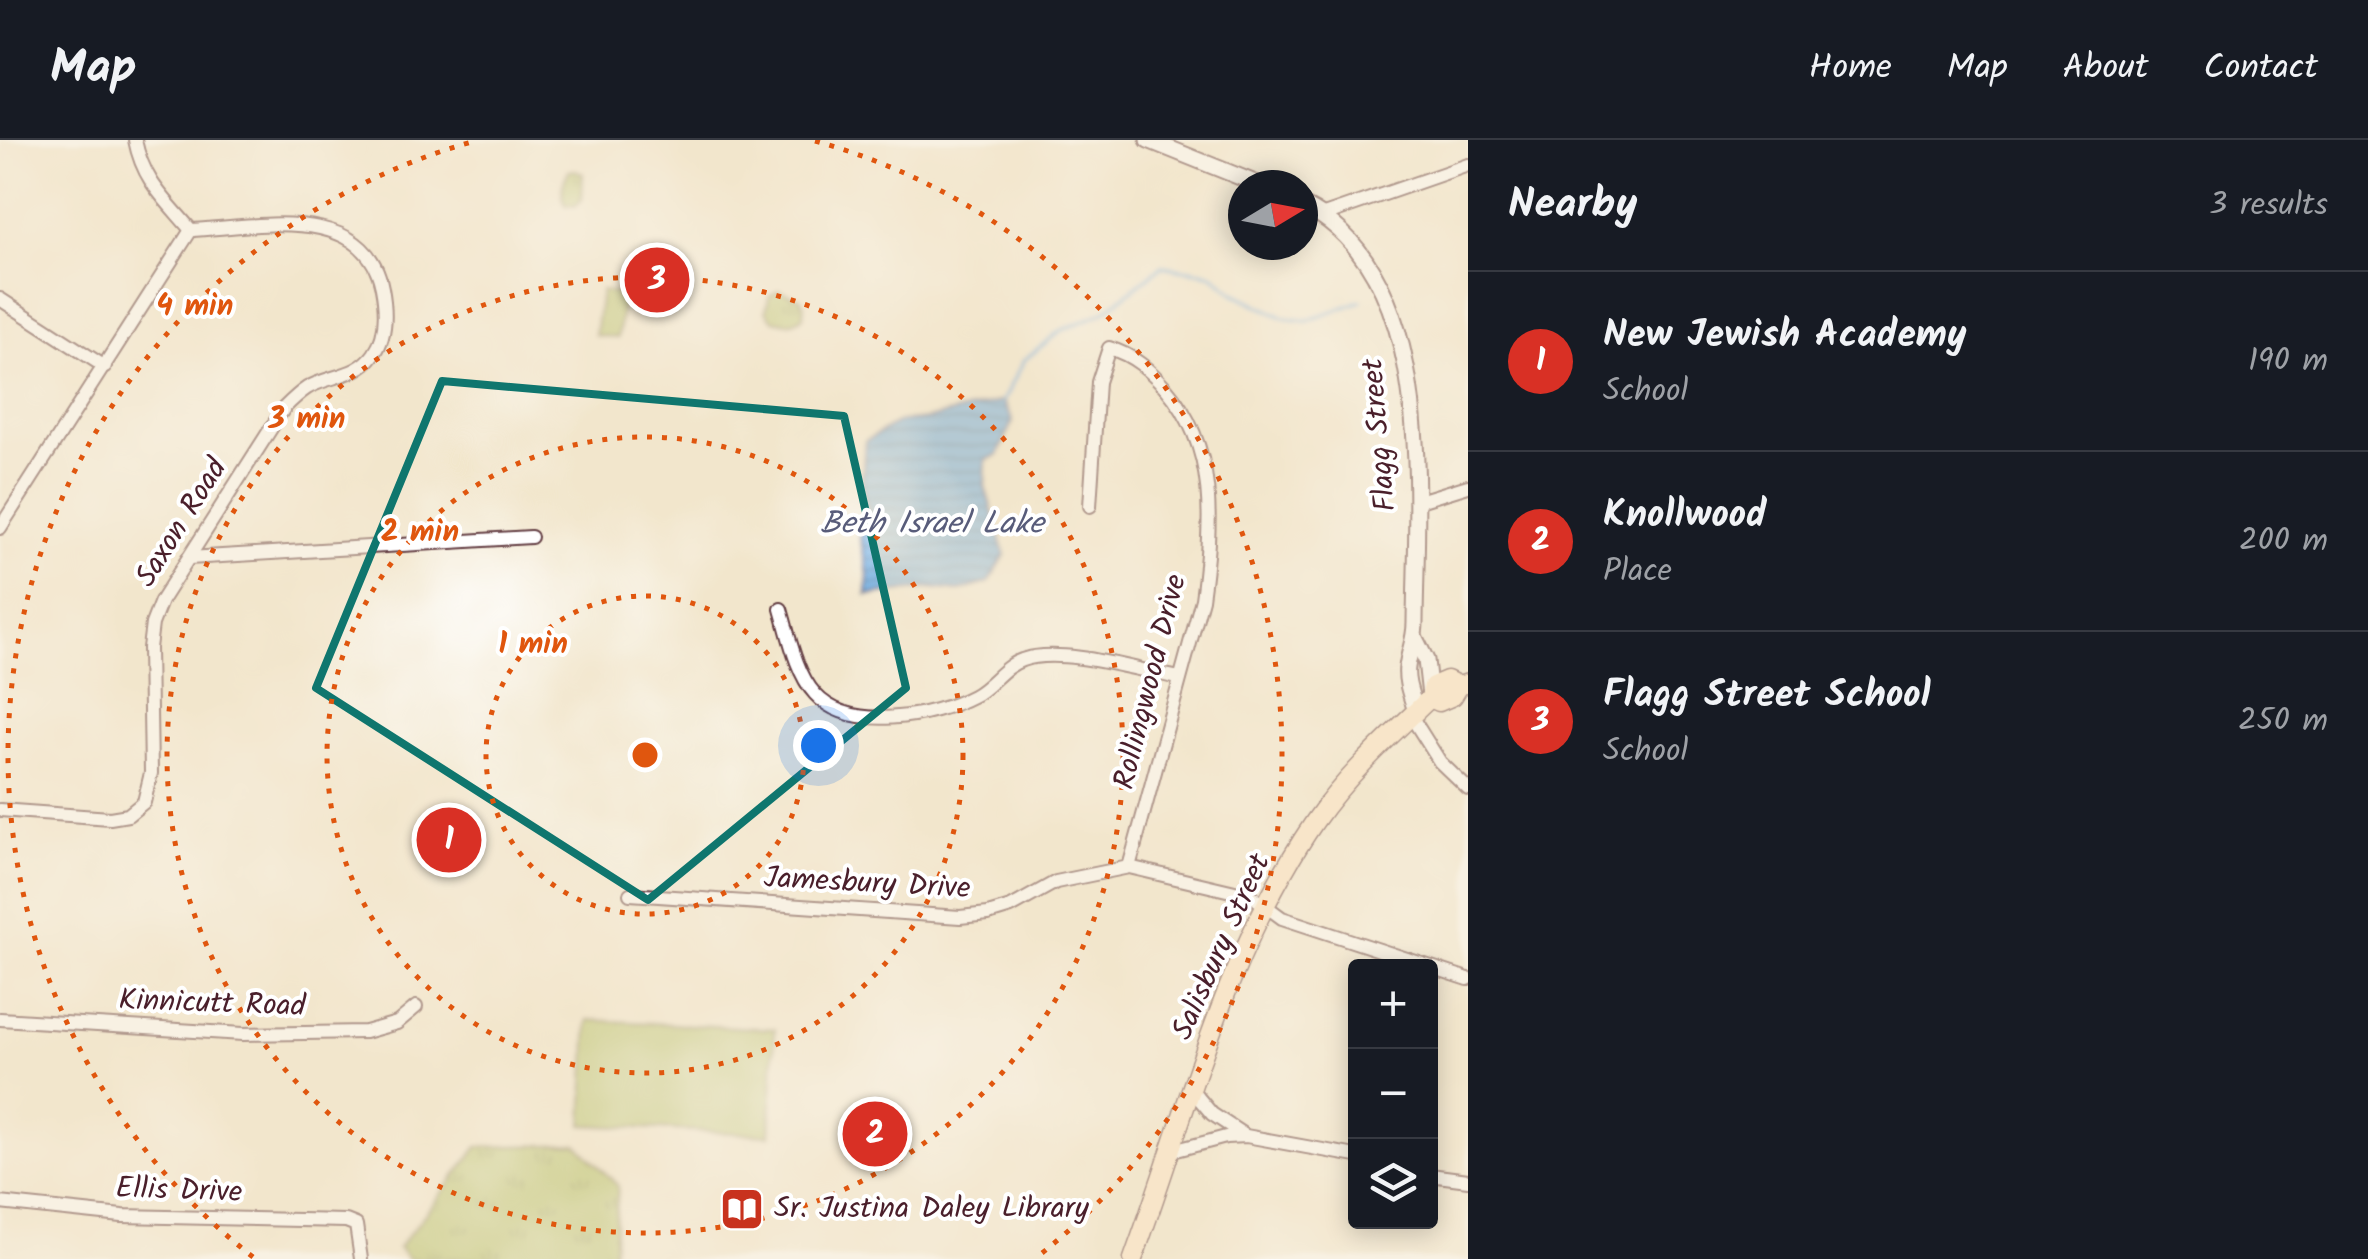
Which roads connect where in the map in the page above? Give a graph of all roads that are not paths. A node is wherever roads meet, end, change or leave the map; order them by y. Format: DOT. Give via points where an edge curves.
graph roads {
  1 [pos="135,140"];
  2 [pos="1157,141"];
  3 [pos="1468,165"];
  4 [pos="1228,171"];
  5 [pos="1318,214"];
  6 [pos="1322,216"];
  7 [pos="192,230"];
  8 [pos="0,299"];
  9 [pos="105,367"];
  10 [pos="1468,486"];
  11 [pos="1416,502"];
  12 [pos="1090,506"];
  13 [pos="0,528"];
  14 [pos="531,537"];
  15 [pos="189,558"];
  16 [pos="781,609"];
  17 [pos="1415,638"];
  18 [pos="1180,678"];
  19 [pos="1464,684"];
  20 [pos="1430,698"];
  21 [pos="1414,714"];
  22 [pos="1468,788"];
  23 [pos="0,810"];
  24 [pos="1129,867"];
  25 [pos="630,894"];
  26 [pos="1267,906"];
  27 [pos="1467,979"];
  28 [pos="416,1007"];
  29 [pos="0,1019"];
  30 [pos="1191,1089"];
  31 [pos="1246,1136"];
  32 [pos="1170,1152"];
  33 [pos="1348,1155"];
  34 [pos="1438,1176"];
  35 [pos="1468,1180"];
  36 [pos="0,1203"];
  37 [pos="361,1259"];
  38 [pos="1133,1259"];
  1 -- 7 [label="street" via="148,178"];
  2 -- 4 [label="street"];
  3 -- 6 [label="street"];
  5 -- 6 [label="street, Flagg Street"];
  6 -- 11 [label="street, Flagg Street" via="1363,255 1390,305 1407,382"];
  7 -- 9 [label="street"];
  7 -- 15 [label="street, Saxon Road" via="307,225 343,234 377,269 384,320 378,348 366,364 308,388 284,408"];
  8 -- 9 [label="street"];
  9 -- 13 [label="street"];
  10 -- 11 [label="street"];
  11 -- 17 [label="street, Flagg Street"];
  12 -- 18 [label="street, Rollingwood Drive" via="1098,382 1109,348 1136,361 1177,400 1203,456 1208,557"];
  14 -- 15 [label="street"];
  15 -- 23 [label="street, Saxon Road" via="152,624 151,773 144,802 110,818"];
  16 -- 18 [label="street" via="809,686 825,704 858,714 899,718 941,710 986,690 1021,660 1045,657"];
  17 -- 20 [label="street, Flagg Street" via="1426,660"];
  17 -- 21 [label="street, Flagg Street" via="1407,679"];
  18 -- 24 [label="street, Rollingwood Drive"];
  19 -- 20 [label="main road, Salisbury Street" via="1448,680 1433,686"];
  20 -- 21 [label="main road, Salisbury Street"];
  21 -- 22 [label="street" via="1440,762"];
  21 -- 26 [label="main road, Salisbury Street" via="1317,819"];
  24 -- 25 [label="street, Jamesbury Drive" via="1056,882 1011,907 960,917"];
  24 -- 26 [label="street, Jamesbury Drive" via="1252,896"];
  26 -- 27 [label="street, Jamesbury Drive" via="1282,918"];
  26 -- 30 [label="main road, Salisbury Street"];
  28 -- 29 [label="street, Kinnicutt Road" via="397,1023 366,1032 243,1034"];
  30 -- 31 [label="street" via="1212,1114"];
  30 -- 32 [label="main road, Salisbury Street"];
  31 -- 32 [label="street"];
  31 -- 33 [label="street"];
  32 -- 38 [label="main road, Salisbury Street"];
  34 -- 35 [label="street"];
  36 -- 37 [label="street, Ellis Drive" via="122,1216 329,1218 356,1225"];
}
